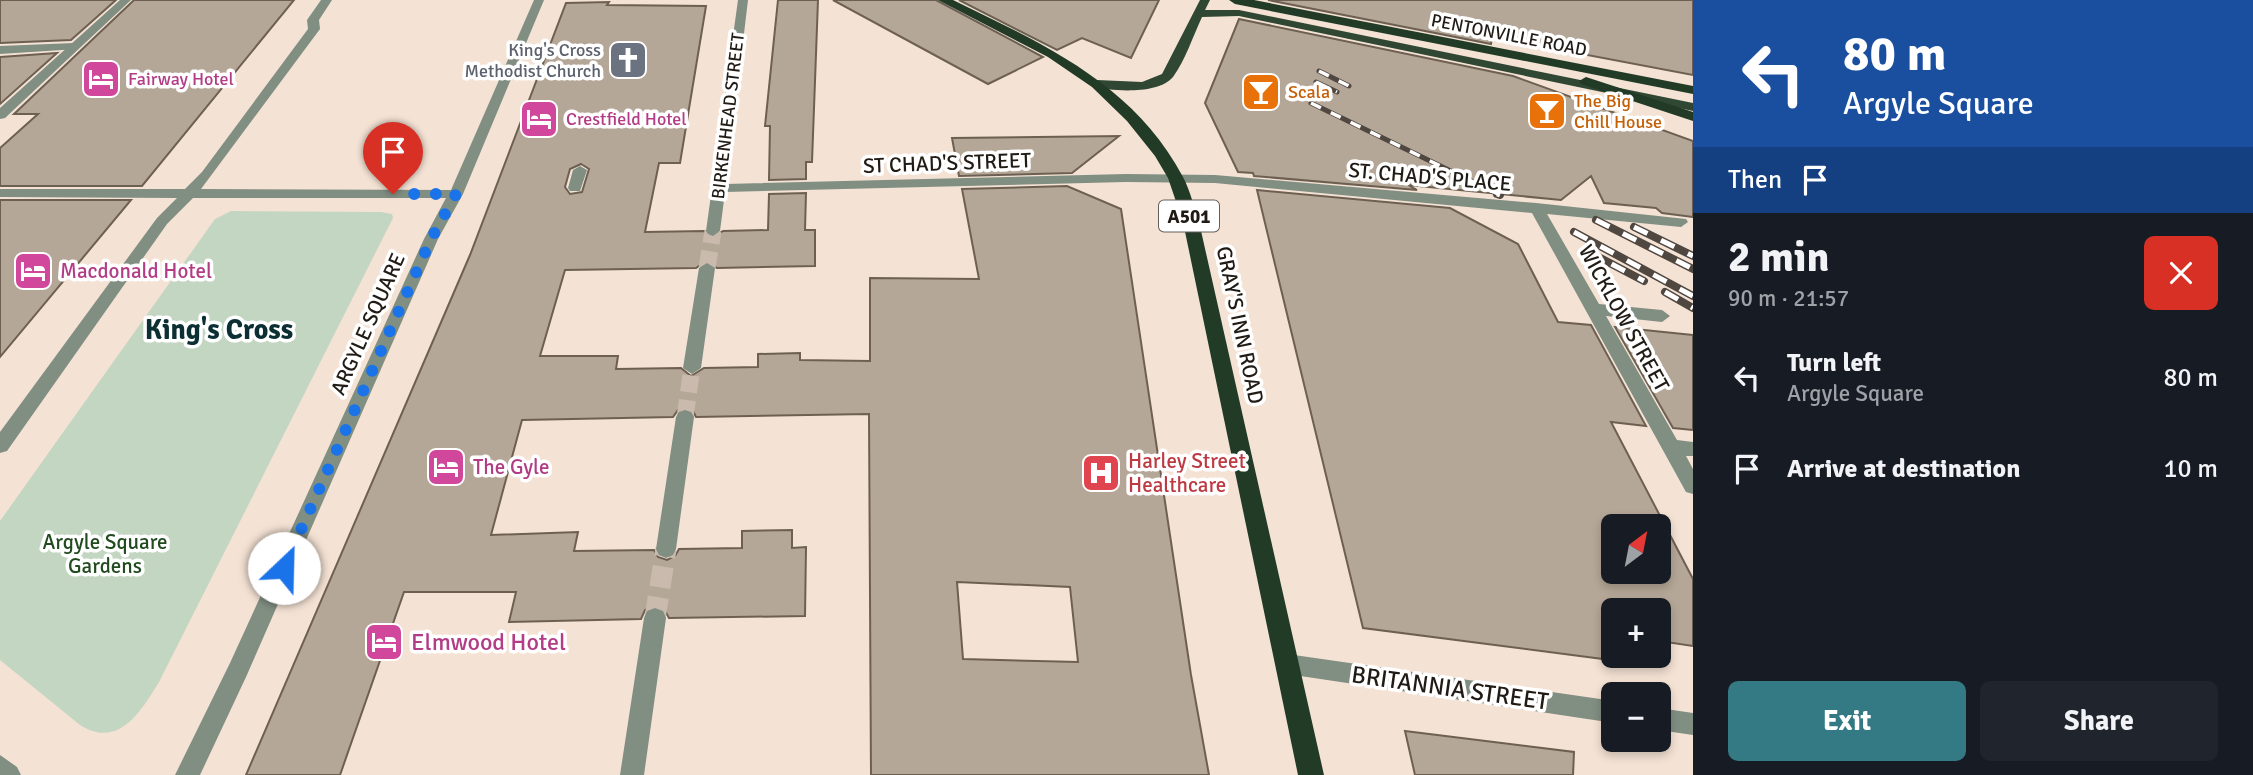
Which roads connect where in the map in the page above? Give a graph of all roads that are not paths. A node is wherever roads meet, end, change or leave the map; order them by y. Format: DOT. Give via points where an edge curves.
graph roads {
  1 [pos="126,0"];
  2 [pos="327,0"];
  3 [pos="539,0"];
  4 [pos="743,0"];
  5 [pos="944,0"];
  6 [pos="1205,0"];
  7 [pos="1235,0"];
  8 [pos="1198,14"];
  9 [pos="74,47"];
  10 [pos="0,50"];
  11 [pos="1523,57"];
  12 [pos="1097,84"];
  13 [pos="1693,90"];
  14 [pos="1637,97"];
  15 [pos="1693,107"];
  16 [pos="0,115"];
  17 [pos="1693,117"];
  18 [pos="580,170"];
  19 [pos="1176,178"];
  20 [pos="575,188"];
  21 [pos="719,188"];
  22 [pos="0,193"];
  23 [pos="188,194"];
  24 [pos="456,194"];
  25 [pos="1536,207"];
  26 [pos="1681,222"];
  27 [pos="713,231"];
  28 [pos="707,268"];
  29 [pos="1592,309"];
  30 [pos="1662,316"];
  31 [pos="692,368"];
  32 [pos="685,417"];
  33 [pos="0,446"];
  34 [pos="1670,447"];
  35 [pos="1693,449"];
  36 [pos="1693,486"];
  37 [pos="666,550"];
  38 [pos="655,618"];
  39 [pos="1287,664"];
  40 [pos="1601,710"];
  41 [pos="1671,721"];
  42 [pos="1693,724"];
  43 [pos="0,767"];
  44 [pos="9,775"];
  45 [pos="187,775"];
  46 [pos="632,775"];
  47 [pos="1311,775"];
  1 -- 9 [label="street"];
  2 -- 23 [label="street" via="313,20 314,29 207,175"];
  3 -- 24 [label="street, ARGYLE SQUARE"];
  4 -- 21 [label="street, BIRKENHEAD STREET"];
  5 -- 12 [label="highway, GRAY'S INN ROAD / A501" via="1053,54"];
  6 -- 8 [label="main road"];
  7 -- 11 [label="highway, PENTONVILLE ROAD"];
  8 -- 12 [label="main road" via="1172,71 1162,79 1132,86"];
  8 -- 14 [label="main road" via="1240,13"];
  9 -- 10 [label="street"];
  9 -- 16 [label="street"];
  11 -- 13 [label="highway, PENTONVILLE ROAD"];
  11 -- 14 [label="highway"];
  12 -- 19 [label="highway, GRAY'S INN ROAD / A501" via="1142,129"];
  14 -- 15 [label="main road"];
  14 -- 17 [label="highway"];
  18 -- 20 [label="street"];
  19 -- 21 [label="street, ST CHAD'S STREET"];
  19 -- 25 [label="street, ST. CHAD'S PLACE"];
  19 -- 39 [label="highway, GRAY'S INN ROAD / A501" via="1191,222"];
  21 -- 27 [label="street, BIRKENHEAD STREET"];
  22 -- 23 [label="street"];
  23 -- 24 [label="street"];
  23 -- 33 [label="street" via="162,221"];
  24 -- 45 [label="street, ARGYLE SQUARE" via="431,239"];
  25 -- 26 [label="street, ST. CHAD'S PLACE"];
  25 -- 29 [label="street, WICKLOW STREET"];
  28 -- 31 [label="street"];
  29 -- 30 [label="street"];
  29 -- 34 [label="street, WICKLOW STREET"];
  32 -- 37 [label="street"];
  34 -- 35 [label="street"];
  34 -- 36 [label="street, WICKLOW STREET"];
  38 -- 46 [label="street"];
  39 -- 40 [label="street, BRITANNIA STREET"];
  39 -- 47 [label="highway, GRAY'S INN ROAD / A501"];
  41 -- 42 [label="street"];
  43 -- 44 [label="street"];
}
